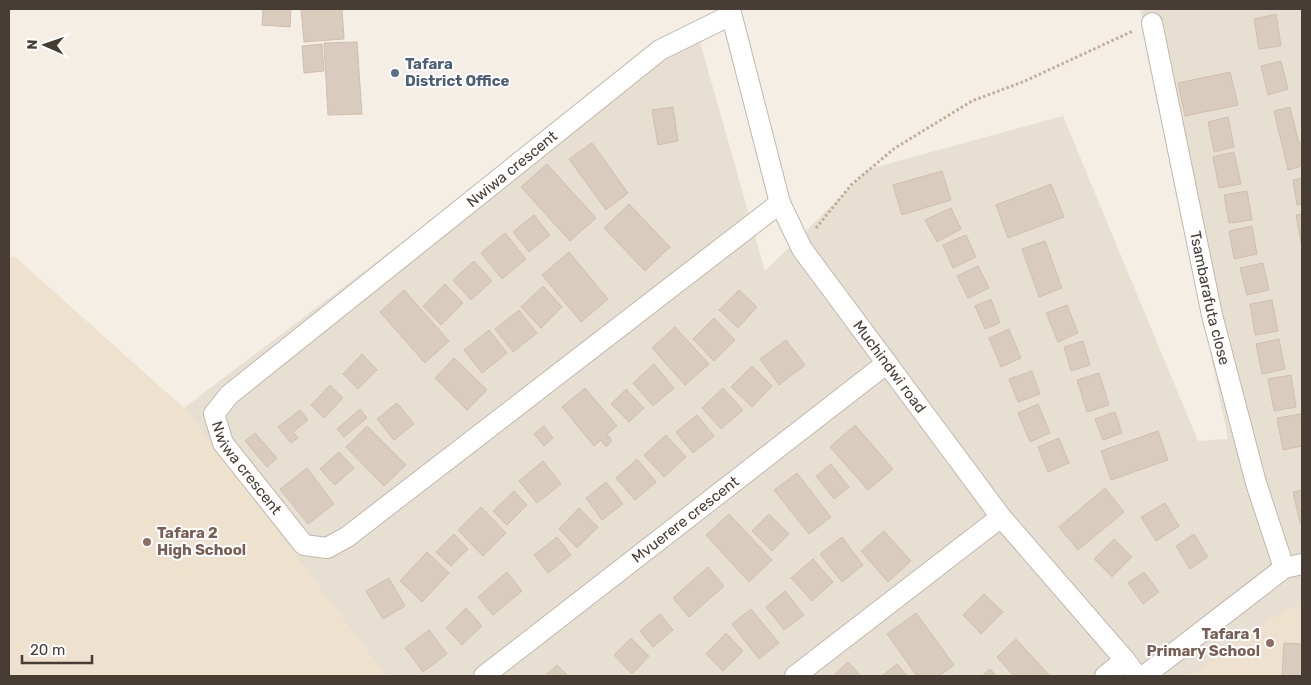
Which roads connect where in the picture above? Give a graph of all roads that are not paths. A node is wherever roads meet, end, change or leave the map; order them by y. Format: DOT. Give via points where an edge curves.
graph roads {
  1 [pos="730,12"];
  2 [pos="1152,23"];
  3 [pos="780,203"];
  4 [pos="887,363"];
  5 [pos="1001,517"];
  6 [pos="1293,566"];
  7 [pos="1131,668"];
  8 [pos="484,676"];
  9 [pos="795,676"];
  10 [pos="1105,676"];
  11 [pos="1144,676"];
  1 -- 3 [label="street, Muchindwi road"];
  1 -- 3 [label="street, Nwiwa crescent" via="660,50 229,395 214,414 223,444 304,545 327,548 355,531"];
  2 -- 6 [label="street, Tsambarafuta close" via="1212,315 1256,482"];
  3 -- 4 [label="street, Muchindwi road" via="802,249"];
  4 -- 5 [label="street, Muchindwi road"];
  4 -- 8 [label="street, Mvuerere crescent"];
  5 -- 7 [label="street, Muchindwi road"];
  5 -- 9 [label="street"];
  6 -- 11 [label="street"];
  7 -- 10 [label="street"];
}
